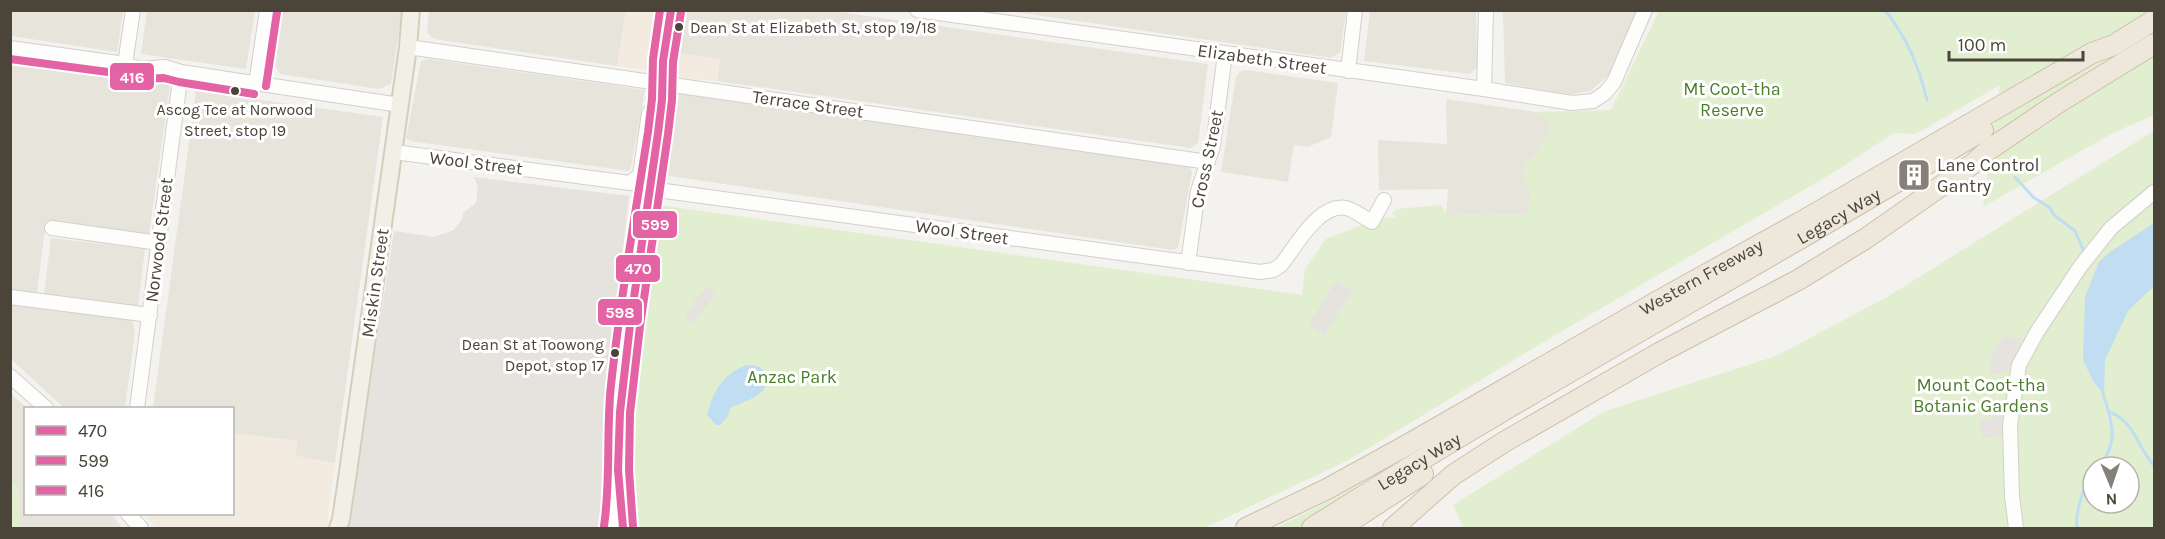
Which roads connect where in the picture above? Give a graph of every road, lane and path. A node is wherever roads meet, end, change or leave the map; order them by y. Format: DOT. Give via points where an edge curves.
graph roads {
  1 [pos="133,10"];
  2 [pos="267,10"];
  3 [pos="411,10"];
  4 [pos="417,10"];
  5 [pos="671,10"];
  6 [pos="917,10"];
  7 [pos="1355,10"];
  8 [pos="1485,10"];
  9 [pos="1645,10"];
  10 [pos="936,12"];
  11 [pos="2154,20"];
  12 [pos="2154,44"];
  13 [pos="2114,45"];
  14 [pos="408,47"];
  15 [pos="10,48"];
  16 [pos="1225,54"];
  17 [pos="125,64"];
  18 [pos="1348,71"];
  19 [pos="181,72"];
  20 [pos="663,83"];
  21 [pos="256,84"];
  22 [pos="1484,88"];
  23 [pos="662,100"];
  24 [pos="400,105"];
  25 [pos="1987,151"];
  26 [pos="394,152"];
  27 [pos="1208,162"];
  28 [pos="650,189"];
  29 [pos="2154,192"];
  30 [pos="1384,200"];
  31 [pos="52,228"];
  32 [pos="159,243"];
  33 [pos="1188,263"];
  34 [pos="10,297"];
  35 [pos="150,315"];
  36 [pos="10,376"];
  37 [pos="45,407"];
  38 [pos="137,407"];
  39 [pos="618,502"];
  40 [pos="129,515"];
  41 [pos="340,525"];
  42 [pos="141,528"];
  43 [pos="614,528"];
  44 [pos="623,528"];
  45 [pos="1246,528"];
  46 [pos="1312,528"];
  47 [pos="1340,528"];
  48 [pos="1393,528"];
  49 [pos="2016,528"];
  1 -- 17 [label="street"];
  2 -- 21 [label="street"];
  3 -- 14 [label="main road, Miskin Street"];
  4 -- 14 [label="main road, Miskin Street"];
  5 -- 20 [label="street"];
  6 -- 10 [label="street, Elizabeth Street"];
  7 -- 18 [label="street"];
  8 -- 22 [label="street"];
  9 -- 22 [label="street, Elizabeth Street" via="1614,82 1593,101 1572,103"];
  10 -- 16 [label="street, Elizabeth Street"];
  11 -- 13 [label="highway, Western Freeway"];
  12 -- 25 [label="highway"];
  13 -- 45 [label="highway, Western Freeway" via="2092,53 1376,462"];
  13 -- 46 [label="highway, Legacy Way" via="2103,57 1911,174"];
  14 -- 20 [label="street, Terrace Street"];
  14 -- 24 [label="main road, Miskin Street"];
  15 -- 17 [label="street"];
  16 -- 18 [label="street, Elizabeth Street"];
  16 -- 27 [label="street, Cross Street"];
  17 -- 19 [label="street"];
  18 -- 22 [label="street, Elizabeth Street"];
  19 -- 21 [label="street"];
  19 -- 32 [label="street, Norwood Street"];
  20 -- 23 [label="street"];
  20 -- 27 [label="street, Terrace Street"];
  21 -- 24 [label="street"];
  23 -- 26 [label="street, Wool Street" via="650,113 640,175 630,183"];
  23 -- 28 [label="street"];
  24 -- 26 [label="main road, Miskin Street"];
  25 -- 47 [label="highway, Legacy Way" via="1970,153 1429,471"];
  25 -- 48 [label="highway" via="1865,239 1808,274 1659,353 1486,453 1453,475"];
  26 -- 41 [label="main road, Miskin Street"];
  27 -- 33 [label="street, Cross Street" via="1198,191"];
  28 -- 33 [label="street, Wool Street"];
  28 -- 39 [label="street" via="621,386"];
  29 -- 49 [label="street" via="2112,228 2080,267 2019,365 2010,425"];
  30 -- 33 [label="street, Wool Street" via="1372,222 1346,208 1320,216 1273,270 1260,272"];
  31 -- 32 [label="street"];
  32 -- 35 [label="street, Norwood Street"];
  34 -- 35 [label="street"];
  35 -- 38 [label="street, Norwood Street"];
  36 -- 37 [label="street"];
  39 -- 43 [label="street"];
  39 -- 44 [label="street"];
  40 -- 42 [label="street"];
}
